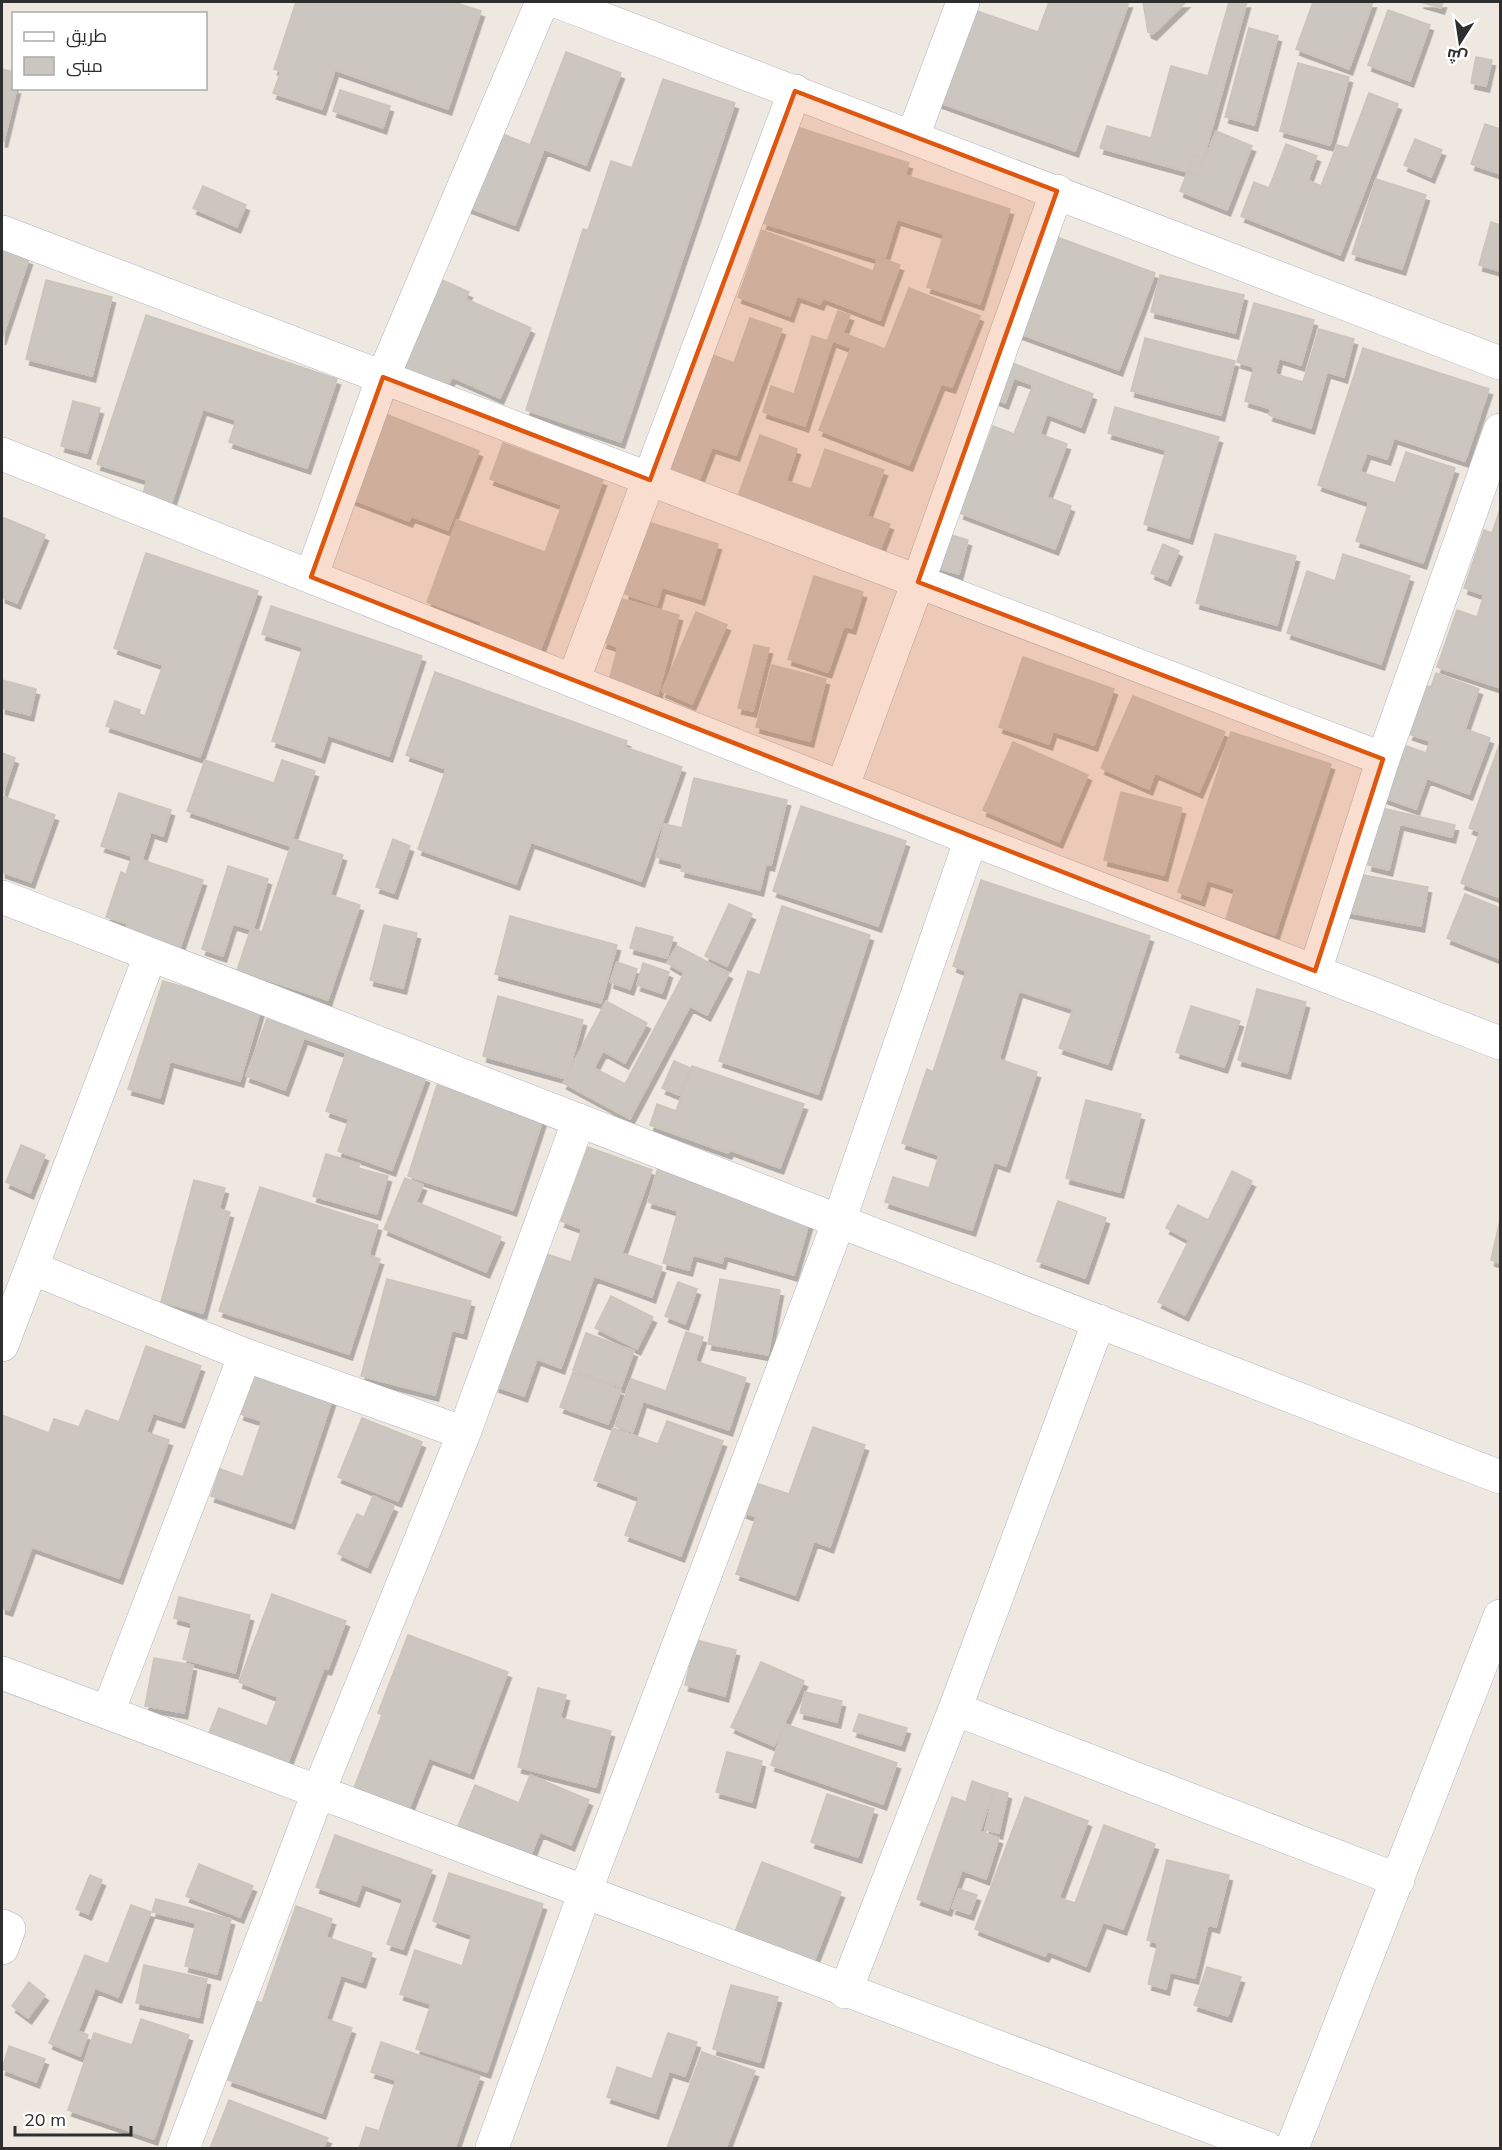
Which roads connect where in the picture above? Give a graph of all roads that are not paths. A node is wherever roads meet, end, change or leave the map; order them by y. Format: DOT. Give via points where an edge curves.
graph roads {
  1 [pos="542,2"];
  2 [pos="560,2"];
  3 [pos="963,2"];
  4 [pos="795,91"];
  5 [pos="912,136"];
  6 [pos="1057,191"];
  7 [pos="2,232"];
  8 [pos="1500,363"];
  9 [pos="383,377"];
  10 [pos="1500,430"];
  11 [pos="2,454"];
  12 [pos="650,480"];
  13 [pos="311,577"];
  14 [pos="918,582"];
  15 [pos="573,681"];
  16 [pos="1383,759"];
  17 [pos="842,788"];
  18 [pos="971,839"];
  19 [pos="2,897"];
  20 [pos="150,956"];
  21 [pos="1315,971"];
  22 [pos="1500,1043"];
  23 [pos="579,1120"];
  24 [pos="839,1221"];
  25 [pos="32,1268"];
  26 [pos="1098,1321"];
  27 [pos="2,1345"];
  28 [pos="245,1355"];
  29 [pos="464,1433"];
  30 [pos="1500,1477"];
  31 [pos="1500,1616"];
  32 [pos="2,1673"];
  33 [pos="1489,1683"];
  34 [pos="955,1709"];
  35 [pos="108,1712"];
  36 [pos="318,1793"];
  37 [pos="1398,1880"];
  38 [pos="585,1892"];
  39 [pos="2,1926"];
  40 [pos="2,1948"];
  41 [pos="845,1992"];
  42 [pos="183,2148"];
  43 [pos="492,2148"];
  44 [pos="1267,2148"];
  45 [pos="1292,2148"];
  1 -- 9 [label="street"];
  2 -- 4 [label="street"];
  3 -- 5 [label="street"];
  4 -- 5 [label="street"];
  4 -- 12 [label="street"];
  5 -- 6 [label="street"];
  6 -- 8 [label="street"];
  6 -- 14 [label="street"];
  7 -- 9 [label="street"];
  9 -- 12 [label="street"];
  9 -- 13 [label="street"];
  10 -- 16 [label="street"];
  11 -- 13 [label="street"];
  12 -- 14 [label="street"];
  12 -- 15 [label="street"];
  13 -- 15 [label="street"];
  14 -- 16 [label="street"];
  14 -- 17 [label="street"];
  15 -- 17 [label="street"];
  16 -- 21 [label="street"];
  17 -- 18 [label="street"];
  18 -- 21 [label="street"];
  18 -- 24 [label="street"];
  19 -- 20 [label="street"];
  20 -- 23 [label="street"];
  20 -- 25 [label="street"];
  21 -- 22 [label="street"];
  23 -- 24 [label="street"];
  23 -- 29 [label="street"];
  24 -- 26 [label="street"];
  24 -- 38 [label="street"];
  25 -- 27 [label="street"];
  25 -- 28 [label="street"];
  26 -- 30 [label="street"];
  26 -- 34 [label="street"];
  28 -- 29 [label="street"];
  28 -- 35 [label="street"];
  29 -- 36 [label="street"];
  31 -- 33 [label="street"];
  32 -- 35 [label="street"];
  33 -- 37 [label="street"];
  34 -- 37 [label="street"];
  34 -- 41 [label="street"];
  35 -- 36 [label="street"];
  36 -- 38 [label="street"];
  36 -- 42 [label="street"];
  37 -- 45 [label="street"];
  38 -- 41 [label="street"];
  38 -- 43 [label="street"];
  39 -- 40 [label="street" via="9,1929"];
  41 -- 44 [label="street"];
}
